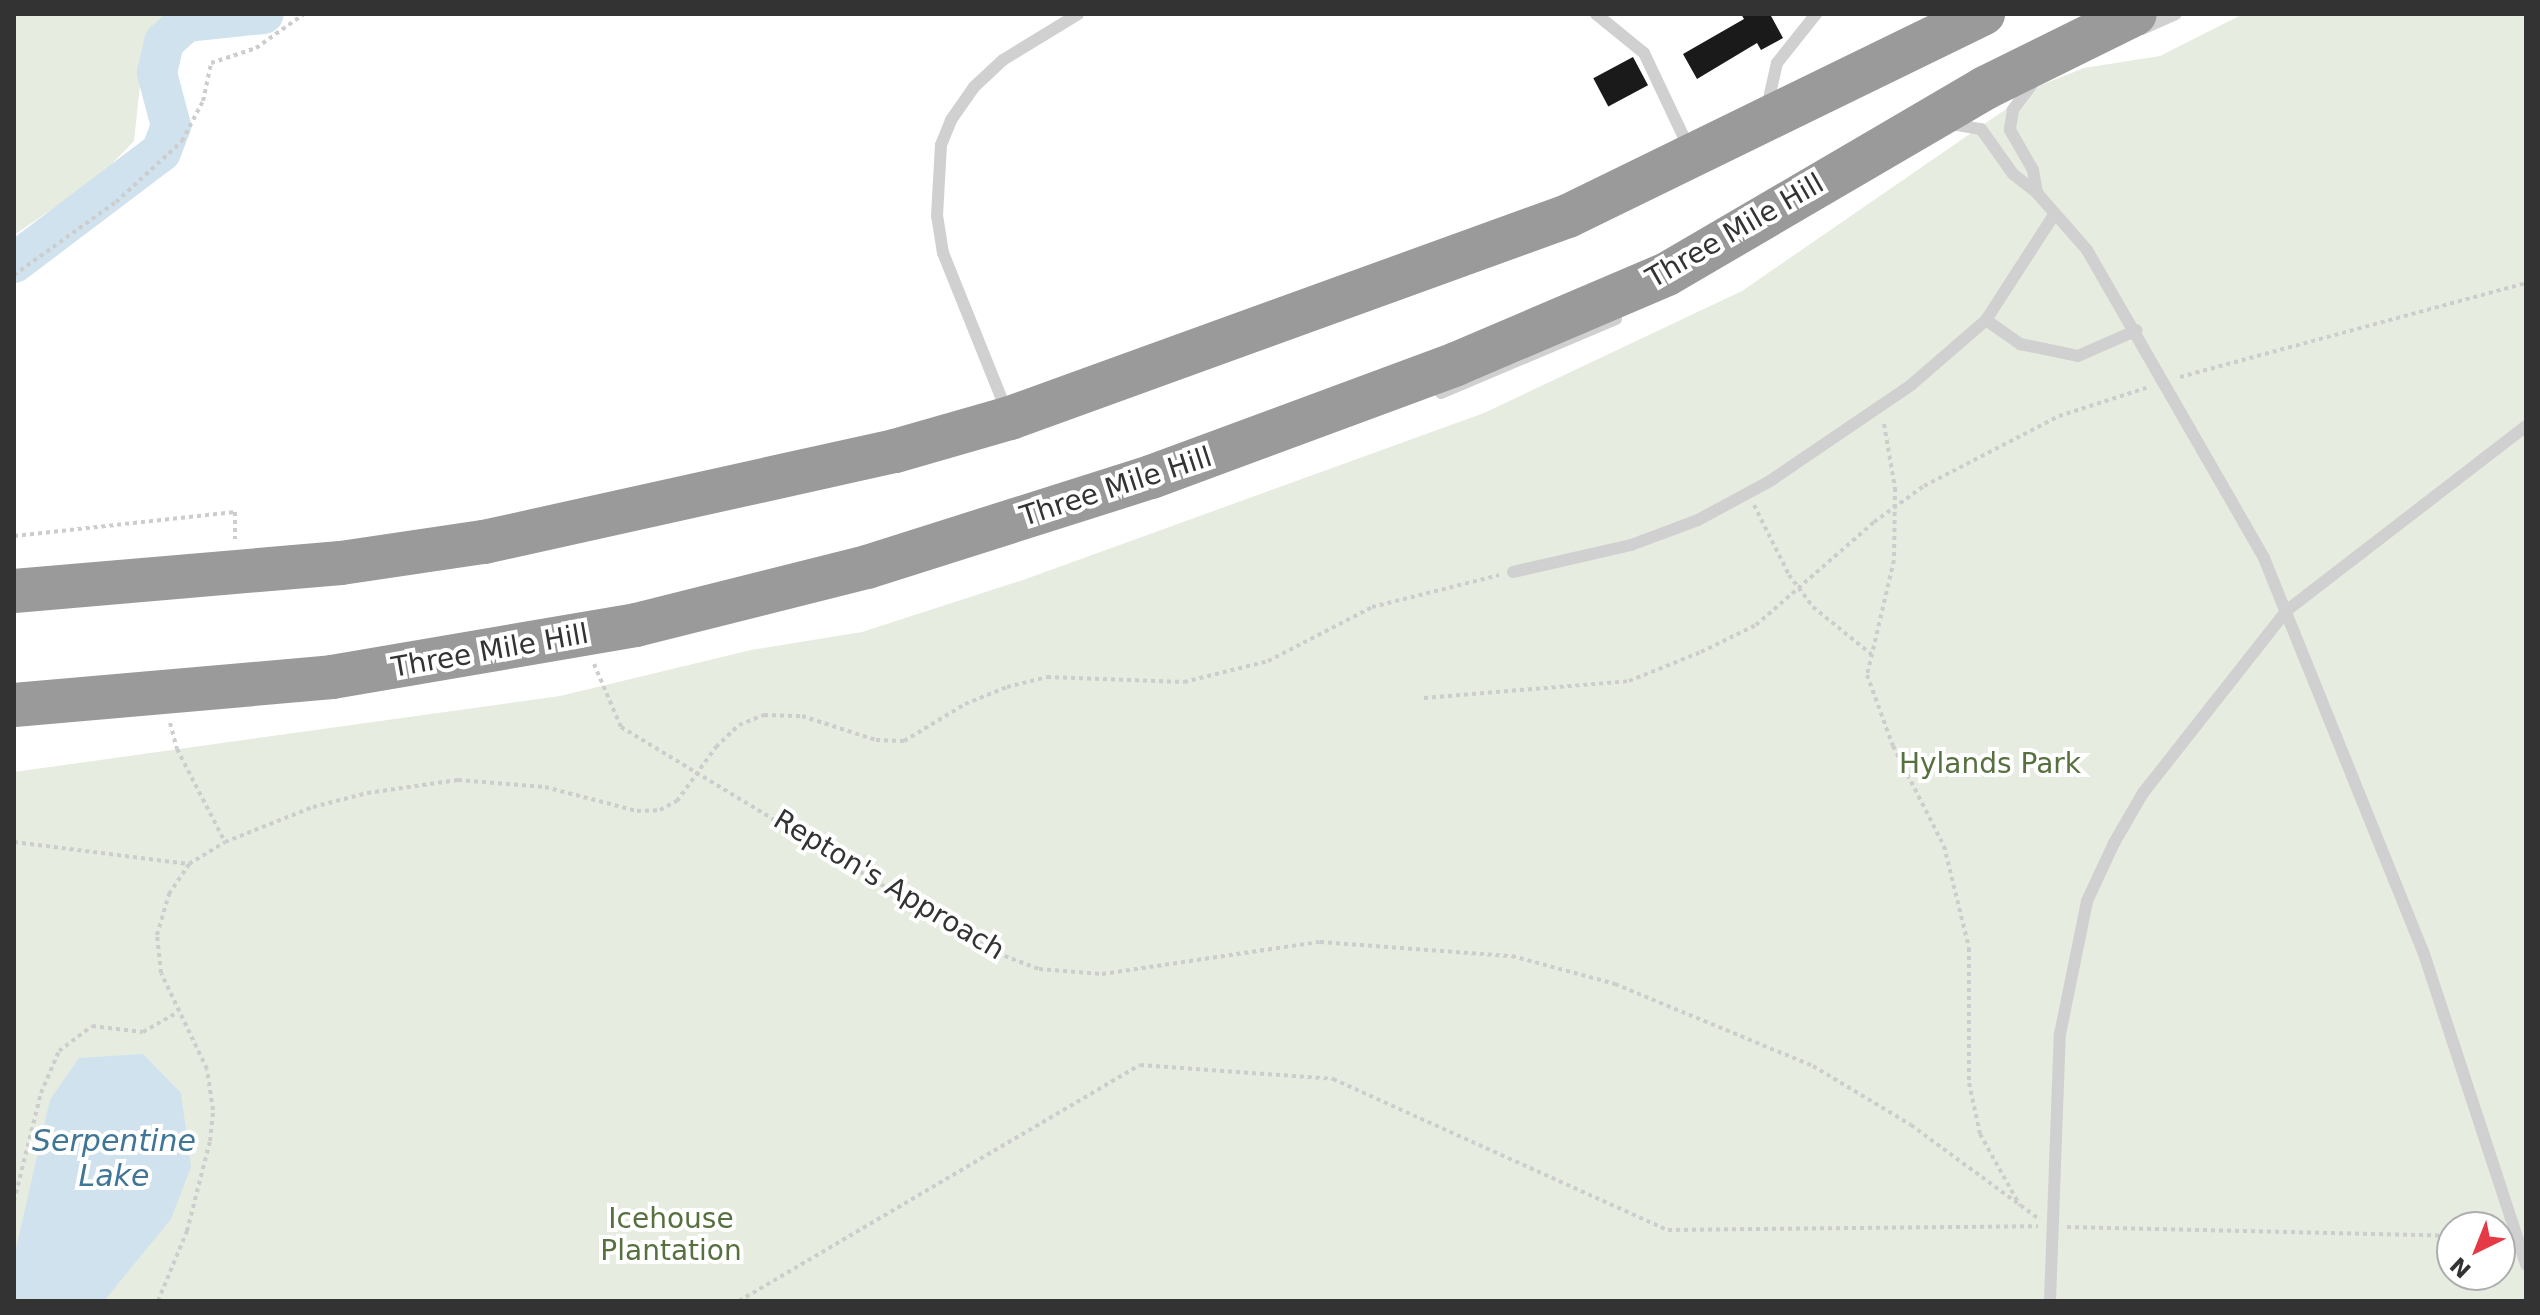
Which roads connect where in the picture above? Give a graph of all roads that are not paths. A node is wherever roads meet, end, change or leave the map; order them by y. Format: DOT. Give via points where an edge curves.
graph roads {
  1 [pos="1078,14"];
  2 [pos="1596,14"];
  3 [pos="1816,14"];
  4 [pos="2176,14"];
  5 [pos="1966,17"];
  6 [pos="2130,25"];
  7 [pos="2083,57"];
  8 [pos="1766,122"];
  9 [pos="1921,128"];
  10 [pos="1694,158"];
  11 [pos="1810,187"];
  12 [pos="2037,193"];
  13 [pos="2054,215"];
  14 [pos="1688,279"];
  15 [pos="1635,309"];
  16 [pos="1986,320"];
  17 [pos="2137,330"];
  18 [pos="1423,399"];
  19 [pos="1010,418"];
  20 [pos="2526,426"];
  21 [pos="1270,449"];
  22 [pos="1151,477"];
  23 [pos="1513,572"];
  24 [pos="14,591"];
  25 [pos="2286,611"];
  26 [pos="14,705"];
  27 [pos="2526,1265"];
  28 [pos="2050,1301"];
  1 -- 19 [label="lane" via="1003,60 974,87 941,145 937,216 943,253"];
  2 -- 10 [label="lane" via="1644,53"];
  3 -- 8 [label="lane" via="1777,63"];
  4 -- 6 [label="lane"];
  5 -- 8 [label="highway"];
  6 -- 9 [label="highway, Three Mile Hill" via="1985,88"];
  7 -- 12 [label="lane" via="2040,78 2013,110 2010,130 2033,170"];
  8 -- 10 [label="highway"];
  9 -- 11 [label="highway, Three Mile Hill"];
  9 -- 12 [label="lane" via="1954,124 1981,129 2013,174"];
  10 -- 19 [label="highway" via="1502,242"];
  11 -- 14 [label="lane"];
  11 -- 22 [label="highway, Three Mile Hill" via="1667,274 1470,359"];
  12 -- 13 [label="lane"];
  13 -- 16 [label="lane"];
  13 -- 17 [label="lane" via="2087,250"];
  15 -- 18 [label="lane" via="1535,356"];
  16 -- 17 [label="lane" via="2020,344 2078,356"];
  16 -- 23 [label="lane" via="1880,407 1698,520 1631,545"];
  17 -- 25 [label="lane" via="2230,496"];
  19 -- 24 [label="highway" via="631,514 401,555"];
  20 -- 25 [label="lane"];
  21 -- 22 [label="lane"];
  22 -- 26 [label="highway, Three Mile Hill" via="867,567 636,625 332,677"];
  25 -- 27 [label="lane" via="2423,951"];
  25 -- 28 [label="lane" via="2143,793 2087,901 2060,1034"];
}
